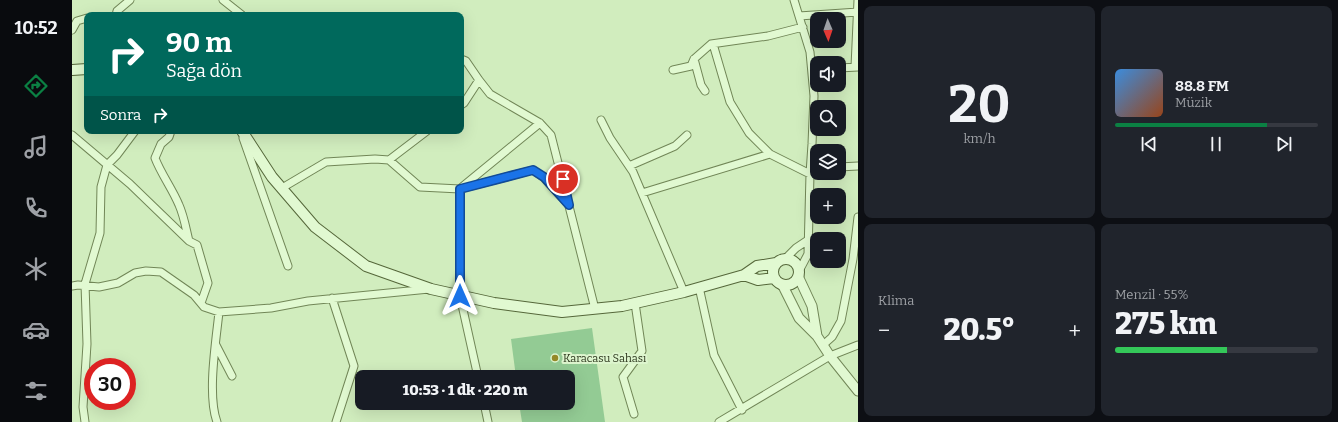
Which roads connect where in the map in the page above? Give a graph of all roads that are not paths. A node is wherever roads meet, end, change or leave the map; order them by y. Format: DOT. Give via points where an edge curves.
graph roads {
  1 [pos="120,0"];
  2 [pos="130,0"];
  3 [pos="223,0"];
  4 [pos="794,0"];
  5 [pos="858,0"];
  6 [pos="117,12"];
  7 [pos="118,12"];
  8 [pos="238,12"];
  9 [pos="858,12"];
  10 [pos="799,16"];
  11 [pos="84,19"];
  12 [pos="803,28"];
  13 [pos="72,30"];
  14 [pos="713,44"];
  15 [pos="811,56"];
  16 [pos="694,59"];
  17 [pos="464,60"];
  18 [pos="856,67"];
  19 [pos="846,68"];
  20 [pos="72,69"];
  21 [pos="84,69"];
  22 [pos="673,70"];
  23 [pos="478,80"];
  24 [pos="705,91"];
  25 [pos="813,92"];
  26 [pos="464,103"];
  27 [pos="600,120"];
  28 [pos="540,124"];
  29 [pos="133,134"];
  30 [pos="170,134"];
  31 [pos="242,134"];
  32 [pos="243,134"];
  33 [pos="423,134"];
  34 [pos="72,135"];
  35 [pos="687,135"];
  36 [pos="812,144"];
  37 [pos="770,154"];
  38 [pos="389,160"];
  39 [pos="107,165"];
  40 [pos="629,166"];
  41 [pos="858,166"];
  42 [pos="846,167"];
  43 [pos="810,172"];
  44 [pos="812,180"];
  45 [pos="282,188"];
  46 [pos="460,189"];
  47 [pos="642,193"];
  48 [pos="569,205"];
  49 [pos="858,217"];
  50 [pos="808,240"];
  51 [pos="188,241"];
  52 [pos="781,261"];
  53 [pos="288,266"];
  54 [pos="799,274"];
  55 [pos="744,275"];
  56 [pos="778,281"];
  57 [pos="72,286"];
  58 [pos="85,286"];
  59 [pos="699,287"];
  60 [pos="431,289"];
  61 [pos="684,292"];
  62 [pos="460,296"];
  63 [pos="332,298"];
  64 [pos="200,303"];
  65 [pos="635,303"];
  66 [pos="594,309"];
  67 [pos="219,312"];
  68 [pos="817,336"];
  69 [pos="216,345"];
  70 [pos="823,345"];
  71 [pos="858,345"];
  72 [pos="830,356"];
  73 [pos="476,370"];
  74 [pos="232,376"];
  75 [pos="858,391"];
  76 [pos="485,410"];
  77 [pos="742,410"];
  78 [pos="634,414"];
  79 [pos="85,422"];
  80 [pos="217,422"];
  81 [pos="336,422"];
  82 [pos="488,422"];
  83 [pos="719,422"];
  1 -- 6 [label="street"];
  2 -- 7 [label="street"];
  3 -- 8 [label="street"];
  4 -- 10 [label="street"];
  5 -- 9 [label="street"];
  9 -- 10 [label="street"];
  9 -- 18 [label="street"];
  10 -- 12 [label="street"];
  11 -- 13 [label="street" via="77,21"];
  12 -- 14 [label="street"];
  12 -- 15 [label="street"];
  14 -- 16 [label="street"];
  14 -- 37 [label="street" via="730,102 749,133"];
  16 -- 22 [label="street" via="691,66"];
  16 -- 24 [label="street"];
  17 -- 23 [label="street"];
  18 -- 19 [label="street"];
  20 -- 21 [label="main road"];
  23 -- 26 [label="street"];
  23 -- 28 [label="street" via="490,94"];
  25 -- 36 [label="street"];
  27 -- 40 [label="street"];
  28 -- 46 [label="street"];
  28 -- 48 [label="street" via="551,135"];
  29 -- 39 [label="street"];
  30 -- 51 [label="street" via="161,144 155,158 179,205"];
  31 -- 53 [label="street"];
  32 -- 45 [label="main road"];
  33 -- 38 [label="street"];
  34 -- 39 [label="street"];
  35 -- 40 [label="street" via="675,146"];
  37 -- 43 [label="street"];
  37 -- 47 [label="street"];
  38 -- 45 [label="street" via="326,162"];
  38 -- 46 [label="street" via="420,187"];
  39 -- 51 [label="street"];
  39 -- 58 [label="street" via="101,187 100,233"];
  40 -- 47 [label="street"];
  41 -- 42 [label="street"];
  44 -- 50 [label="street"];
  45 -- 60 [label="main road" via="315,227 366,266"];
  46 -- 48 [label="street" via="533,170 544,177"];
  46 -- 62 [label="street"];
  47 -- 61 [label="street"];
  48 -- 66 [label="street"];
  49 -- 70 [label="street" via="841,320 832,337"];
  50 -- 52 [label="street"];
  50 -- 54 [label="street" via="808,254"];
  51 -- 64 [label="street" via="197,244 208,283"];
  52 -- 54 [label="main road" via="795,262"];
  52 -- 55 [label="main road" via="757,266"];
  52 -- 56 [label="main road" via="773,273"];
  54 -- 56 [label="main road" via="792,284"];
  54 -- 68 [label="street" via="812,306"];
  55 -- 56 [label="main road" via="758,280"];
  55 -- 59 [label="main road"];
  56 -- 68 [label="street" via="799,318"];
  57 -- 58 [label="street"];
  58 -- 64 [label="street" via="118,283 146,271 161,272 194,295"];
  58 -- 79 [label="street"];
  59 -- 61 [label="main road"];
  59 -- 77 [label="street" via="714,355"];
  60 -- 62 [label="main road"];
  60 -- 63 [label="street"];
  61 -- 65 [label="main road"];
  62 -- 66 [label="main road" via="562,312"];
  62 -- 73 [label="street"];
  63 -- 67 [label="street" via="271,308"];
  63 -- 81 [label="street" via="354,366"];
  64 -- 67 [label="street"];
  65 -- 66 [label="main road"];
  65 -- 78 [label="street" via="642,352 623,377"];
  67 -- 69 [label="street"];
  68 -- 70 [label="street"];
  69 -- 74 [label="street"];
  69 -- 80 [label="street" via="213,378 214,414"];
  70 -- 72 [label="street"];
  71 -- 72 [label="street"];
  72 -- 75 [label="street"];
  72 -- 77 [label="street"];
  76 -- 82 [label="street"];
  77 -- 83 [label="street"];
}
